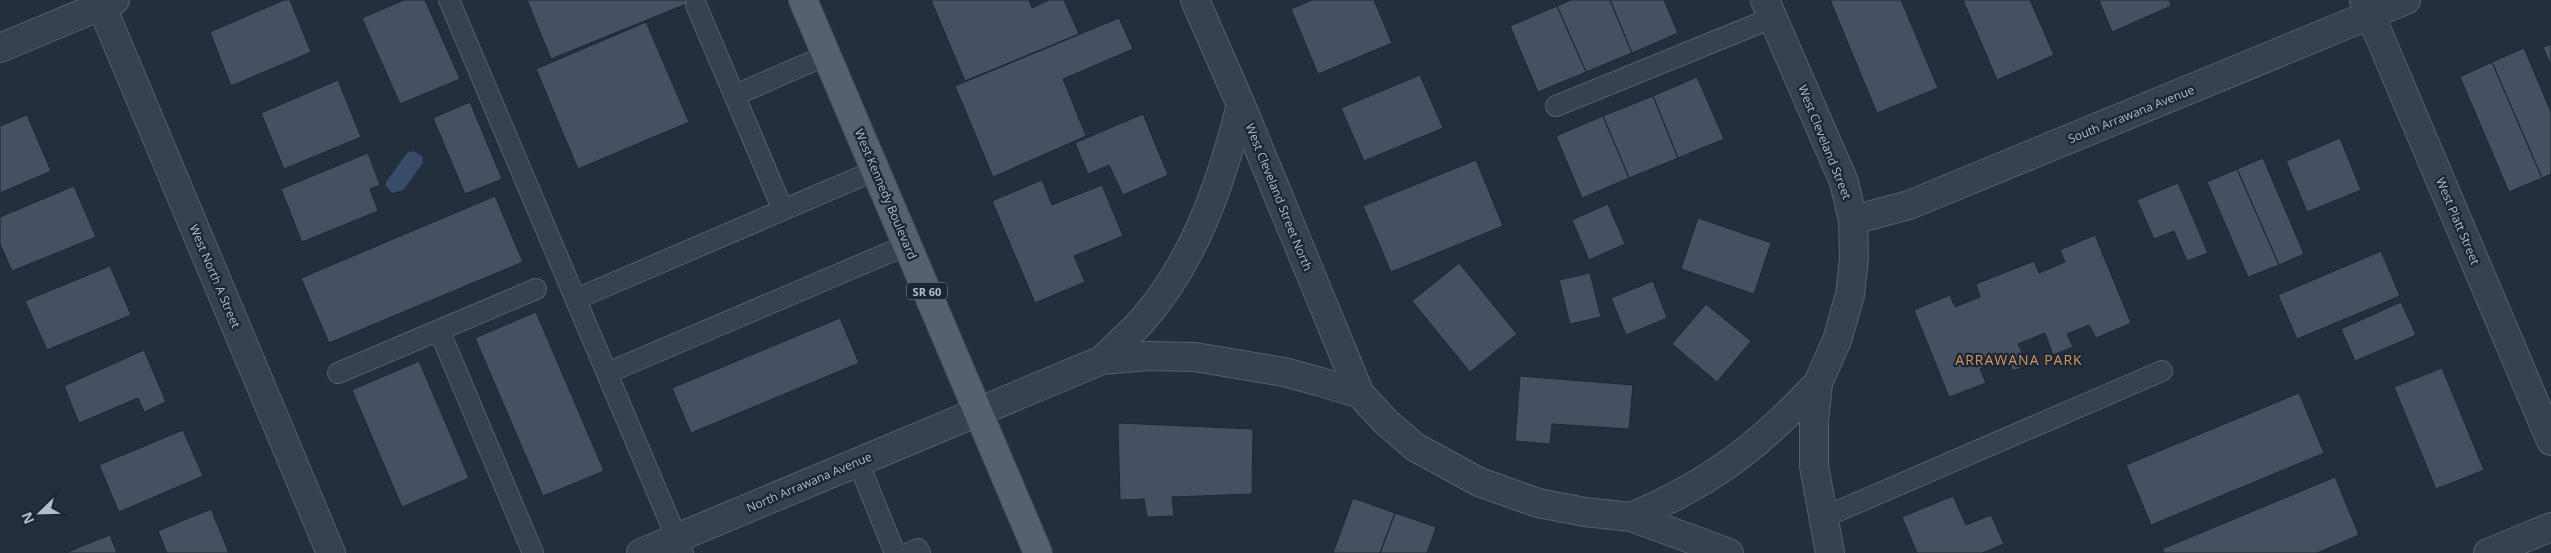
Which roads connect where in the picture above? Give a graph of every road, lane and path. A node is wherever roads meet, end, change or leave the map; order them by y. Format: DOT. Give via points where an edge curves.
graph roads {
  1 [pos="449,0"];
  2 [pos="1195,0"];
  3 [pos="2406,0"];
  4 [pos="807,1"];
  5 [pos="105,2"];
  6 [pos="696,5"];
  7 [pos="2368,7"];
  8 [pos="1768,9"];
  9 [pos="0,48"];
  10 [pos="827,56"];
  11 [pos="735,95"];
  12 [pos="1241,105"];
  13 [pos="1556,106"];
  14 [pos="876,170"];
  15 [pos="783,210"];
  16 [pos="1853,220"];
  17 [pos="907,245"];
  18 [pos="536,289"];
  19 [pos="576,299"];
  20 [pos="439,330"];
  21 [pos="1102,360"];
  22 [pos="2162,371"];
  23 [pos="338,373"];
  24 [pos="607,373"];
  25 [pos="1818,383"];
  26 [pos="1360,394"];
  27 [pos="978,412"];
  28 [pos="2551,441"];
  29 [pos="858,462"];
  30 [pos="1631,517"];
  31 [pos="1822,518"];
  32 [pos="2551,527"];
  33 [pos="680,546"];
  34 [pos="331,553"];
  35 [pos="533,553"];
  36 [pos="641,553"];
  37 [pos="895,553"];
  38 [pos="909,553"];
  39 [pos="920,553"];
  40 [pos="1038,553"];
  41 [pos="1728,553"];
  42 [pos="1830,553"];
  43 [pos="2488,553"];
  1 -- 19 [label="lane"];
  2 -- 12 [label="street, West Cleveland Street North"];
  3 -- 7 [label="street, South Arrawana Avenue"];
  4 -- 10 [label="main road, West Kennedy Boulevard / SR 60"];
  5 -- 9 [label="street"];
  5 -- 34 [label="street, West North A Street"];
  6 -- 11 [label="lane"];
  7 -- 16 [label="street, South Arrawana Avenue" via="1909,205"];
  7 -- 28 [label="street, West Platt Street"];
  8 -- 13 [label="lane"];
  8 -- 16 [label="street, West Cleveland Street" via="1844,182"];
  10 -- 11 [label="lane"];
  10 -- 14 [label="main road, West Kennedy Boulevard / SR 60"];
  11 -- 15 [label="lane"];
  12 -- 21 [label="street" via="1227,162 1192,248 1141,322"];
  12 -- 26 [label="street, West Cleveland Street North"];
  14 -- 15 [label="lane"];
  14 -- 17 [label="main road, West Kennedy Boulevard / SR 60"];
  15 -- 19 [label="lane"];
  16 -- 25 [label="street, West Cleveland Street" via="1854,258 1850,295 1837,340"];
  17 -- 24 [label="lane"];
  17 -- 27 [label="main road, West Kennedy Boulevard / SR 60"];
  18 -- 20 [label="lane"];
  19 -- 24 [label="lane"];
  20 -- 23 [label="lane"];
  20 -- 35 [label="lane"];
  21 -- 26 [label="street" via="1148,356 1195,357 1284,372"];
  21 -- 27 [label="street"];
  22 -- 31 [label="lane"];
  24 -- 33 [label="lane"];
  25 -- 30 [label="street" via="1767,434 1732,463 1673,500"];
  25 -- 31 [label="street, West Cleveland Street" via="1814,466"];
  26 -- 30 [label="street" via="1415,447 1479,482 1538,502"];
  27 -- 29 [label="street, North Arrawana Avenue"];
  27 -- 40 [label="main road, West Kennedy Boulevard / SR 60"];
  29 -- 33 [label="street, North Arrawana Avenue"];
  29 -- 37 [label="lane"];
  30 -- 41 [label="street"];
  31 -- 42 [label="street, West Cleveland Street"];
  32 -- 43 [label="street"];
  33 -- 36 [label="street, North Arrawana Avenue"];
  38 -- 39 [label="lane" via="918,549"];
}
